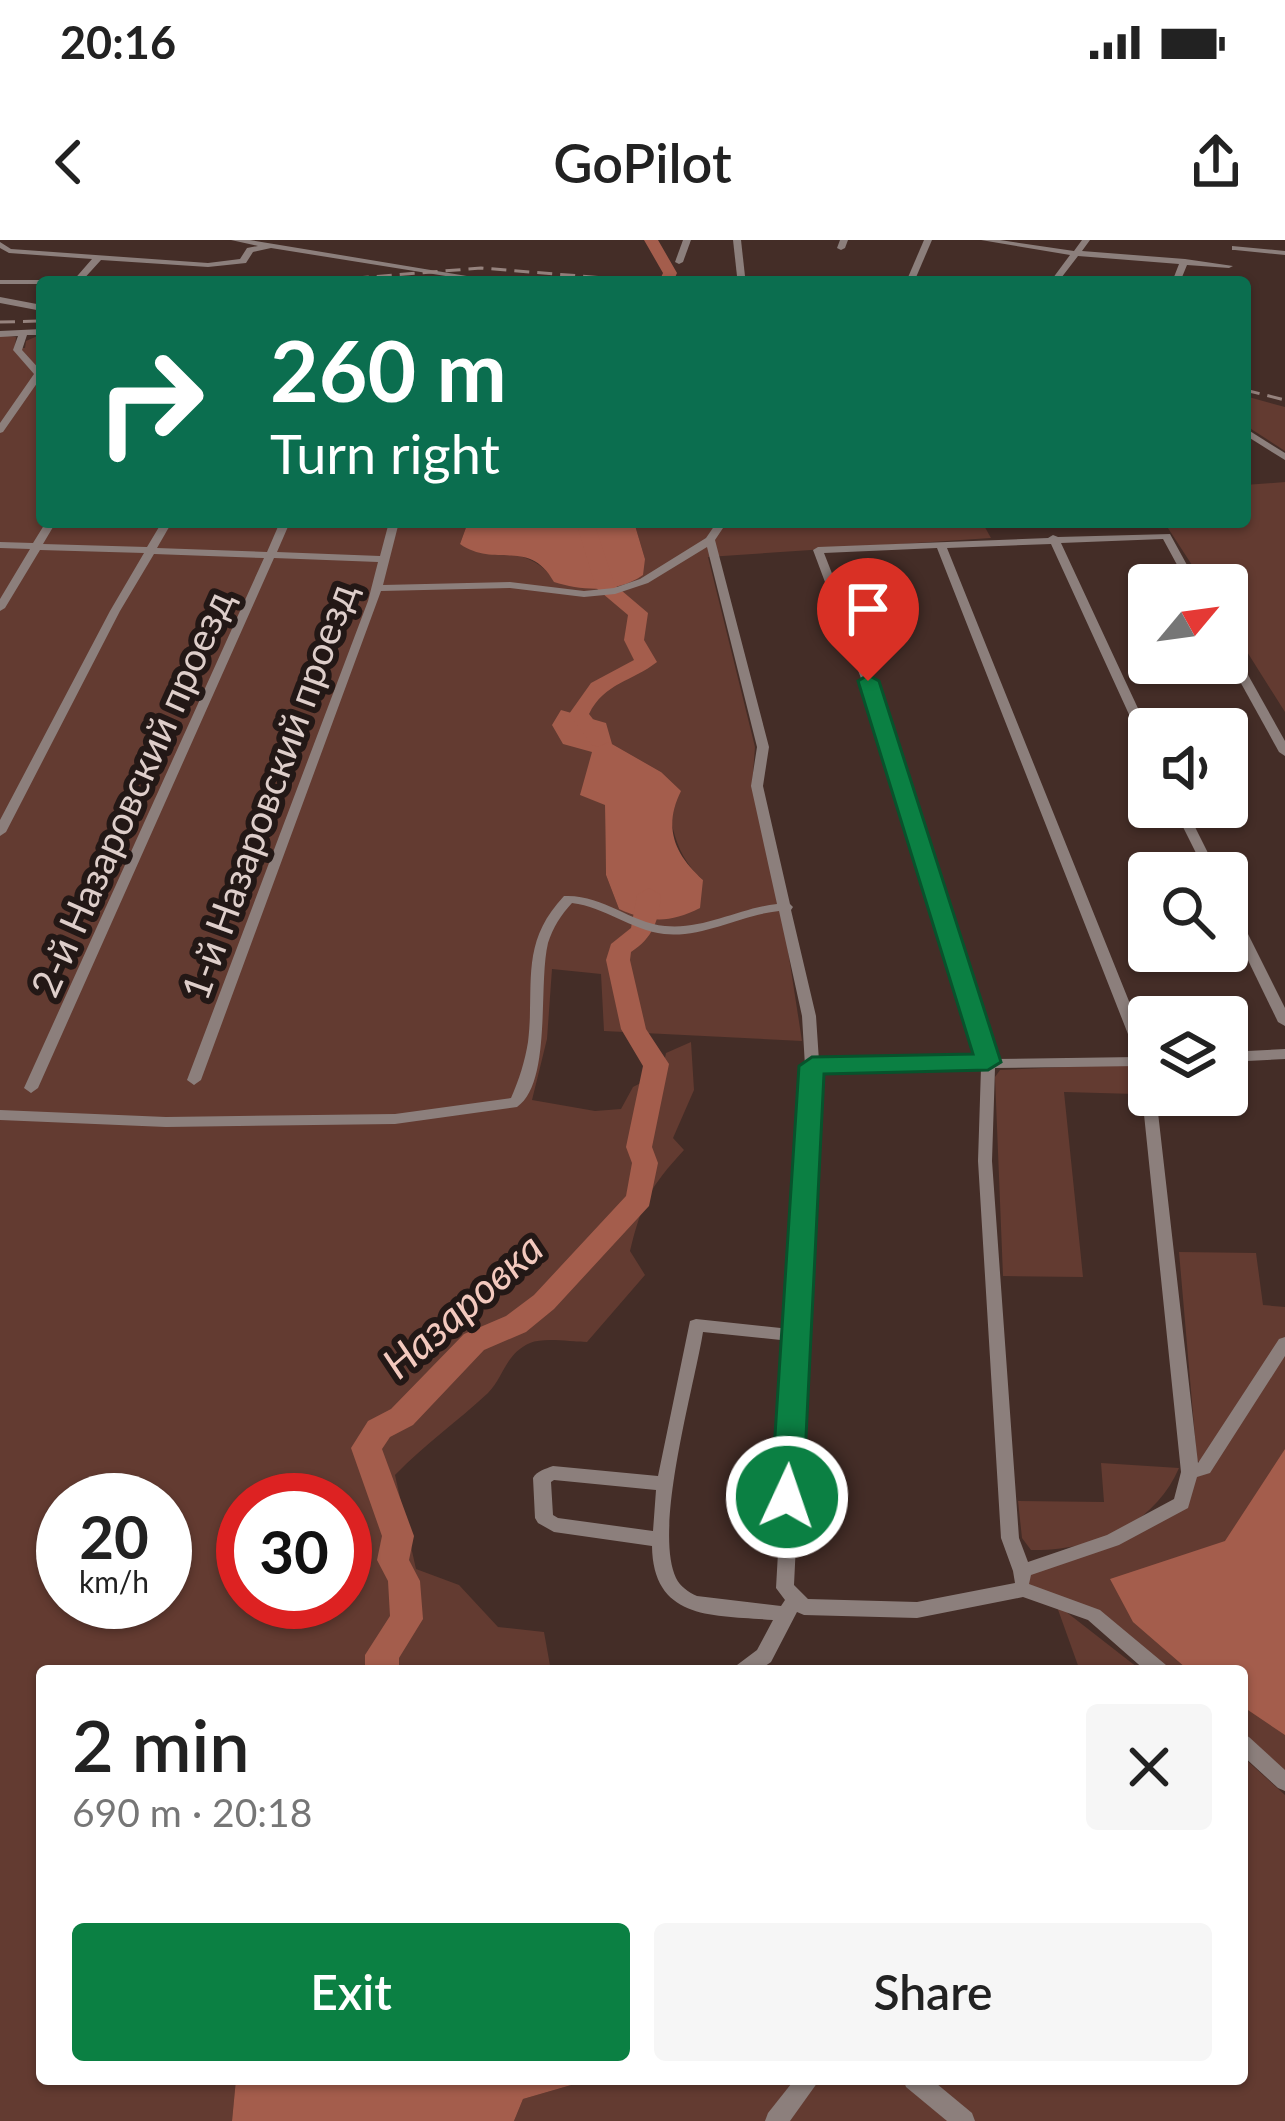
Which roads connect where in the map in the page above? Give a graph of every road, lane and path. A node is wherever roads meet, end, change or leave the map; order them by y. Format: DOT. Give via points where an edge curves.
graph roads {
  1 [pos="235,240"];
  2 [pos="687,240"];
  3 [pos="737,240"];
  4 [pos="928,240"];
  5 [pos="985,240"];
  6 [pos="1086,240"];
  7 [pos="0,244"];
  8 [pos="1236,244"];
  9 [pos="270,246"];
  10 [pos="1074,251"];
  11 [pos="1285,253"];
  12 [pos="98,258"];
  13 [pos="1185,261"];
  14 [pos="680,262"];
  15 [pos="1229,266"];
  16 [pos="82,276"];
  17 [pos="461,276"];
  18 [pos="741,276"];
  19 [pos="913,276"];
  20 [pos="1058,276"];
  21 [pos="1178,276"];
  22 [pos="1227,276"];
  23 [pos="0,282"];
  24 [pos="36,282"];
  25 [pos="0,300"];
  26 [pos="36,307"];
  27 [pos="36,332"];
  28 [pos="23,333"];
  29 [pos="0,334"];
  30 [pos="36,371"];
  31 [pos="36,378"];
  32 [pos="0,430"];
  33 [pos="1251,435"];
  34 [pos="1251,449"];
  35 [pos="1274,450"];
  36 [pos="1285,457"];
  37 [pos="47,528"];
  38 [pos="164,528"];
  39 [pos="282,528"];
  40 [pos="392,528"];
  41 [pos="718,528"];
  42 [pos="1053,538"];
  43 [pos="710,540"];
  44 [pos="940,544"];
  45 [pos="0,545"];
  46 [pos="35,548"];
  47 [pos="152,550"];
  48 [pos="272,553"];
  49 [pos="380,559"];
  50 [pos="1181,564"];
  51 [pos="375,588"];
  52 [pos="0,608"];
  53 [pos="1247,684"];
  54 [pos="1132,708"];
  55 [pos="1285,752"];
  56 [pos="0,832"];
  57 [pos="787,907"];
  58 [pos="1248,947"];
  59 [pos="1128,1011"];
  60 [pos="1285,1022"];
  61 [pos="1285,1054"];
  62 [pos="1248,1056"];
  63 [pos="1128,1061"];
  64 [pos="988,1062"];
  65 [pos="812,1066"];
  66 [pos="194,1080"];
  67 [pos="31,1088"];
  68 [pos="0,1115"];
  69 [pos="1151,1116"];
  70 [pos="796,1336"];
  71 [pos="1285,1343"];
  72 [pos="1190,1472"];
  73 [pos="666,1484"];
  74 [pos="657,1539"];
  75 [pos="1022,1580"];
  76 [pos="790,1607"];
  77 [pos="753,1665"];
  78 [pos="1152,1665"];
  79 [pos="1248,1748"];
  80 [pos="1285,1782"];
  81 [pos="804,2085"];
  82 [pos="921,2085"];
  83 [pos="776,2121"];
  84 [pos="964,2121"];
  1 -- 9 [label="street"];
  2 -- 14 [label="street"];
  3 -- 18 [label="street"];
  4 -- 19 [label="street"];
  5 -- 10 [label="street"];
  6 -- 10 [label="street"];
  7 -- 12 [label="street"];
  8 -- 11 [label="street"];
  8 -- 15 [label="street"];
  9 -- 12 [label="street" via="231,264"];
  9 -- 17 [label="street"];
  10 -- 13 [label="street"];
  10 -- 20 [label="street"];
  12 -- 16 [label="street"];
  13 -- 15 [label="street"];
  13 -- 21 [label="street"];
  15 -- 22 [label="street"];
  23 -- 24 [label="street"];
  25 -- 26 [label="street"];
  27 -- 28 [label="street"];
  28 -- 29 [label="street"];
  28 -- 30 [label="street" via="16,350"];
  31 -- 32 [label="street"];
  33 -- 35 [label="street"];
  34 -- 35 [label="street"];
  35 -- 36 [label="street"];
  37 -- 46 [label="street"];
  38 -- 47 [label="street"];
  39 -- 48 [label="street, 2-й Назаровский проезд"];
  40 -- 49 [label="street, 1-й Назаровский проезд"];
  41 -- 43 [label="street"];
  42 -- 44 [label="street"];
  42 -- 50 [label="street" via="1166,536"];
  42 -- 54 [label="street"];
  43 -- 51 [label="street" via="615,591"];
  43 -- 57 [label="street" via="763,747 758,786"];
  44 -- 59 [label="street"];
  44 -- 64 [label="street" via="818,550 868,681"];
  45 -- 46 [label="street"];
  46 -- 47 [label="street"];
  46 -- 52 [label="street"];
  47 -- 48 [label="street"];
  47 -- 56 [label="street"];
  48 -- 49 [label="street"];
  48 -- 67 [label="street, 2-й Назаровский проезд"];
  49 -- 51 [label="street, 1-й Назаровский проезд"];
  51 -- 66 [label="street, 1-й Назаровский проезд"];
  53 -- 55 [label="street"];
  57 -- 65 [label="street"];
  57 -- 68 [label="street" via="670,931 626,922 596,900 569,899 552,914 542,944 535,1037 517,1102 395,1119"];
  58 -- 60 [label="street"];
  61 -- 62 [label="street"];
  63 -- 64 [label="street"];
  64 -- 65 [label="street"];
  64 -- 75 [label="street" via="985,1161 1005,1467"];
  65 -- 70 [label="street"];
  69 -- 72 [label="street"];
  70 -- 73 [label="street" via="696,1325"];
  70 -- 76 [label="street" via="783,1577"];
  71 -- 72 [label="street" via="1204,1468"];
  72 -- 75 [label="street" via="1182,1503"];
  73 -- 74 [label="street"];
  73 -- 74 [label="street" via="542,1478 544,1518 554,1525"];
  74 -- 76 [label="street" via="667,1583 682,1599"];
  75 -- 76 [label="street" via="917,1610"];
  75 -- 78 [label="street" via="1094,1615"];
  76 -- 77 [label="street"];
  79 -- 80 [label="street"];
  81 -- 83 [label="street"];
  82 -- 84 [label="street"];
}
